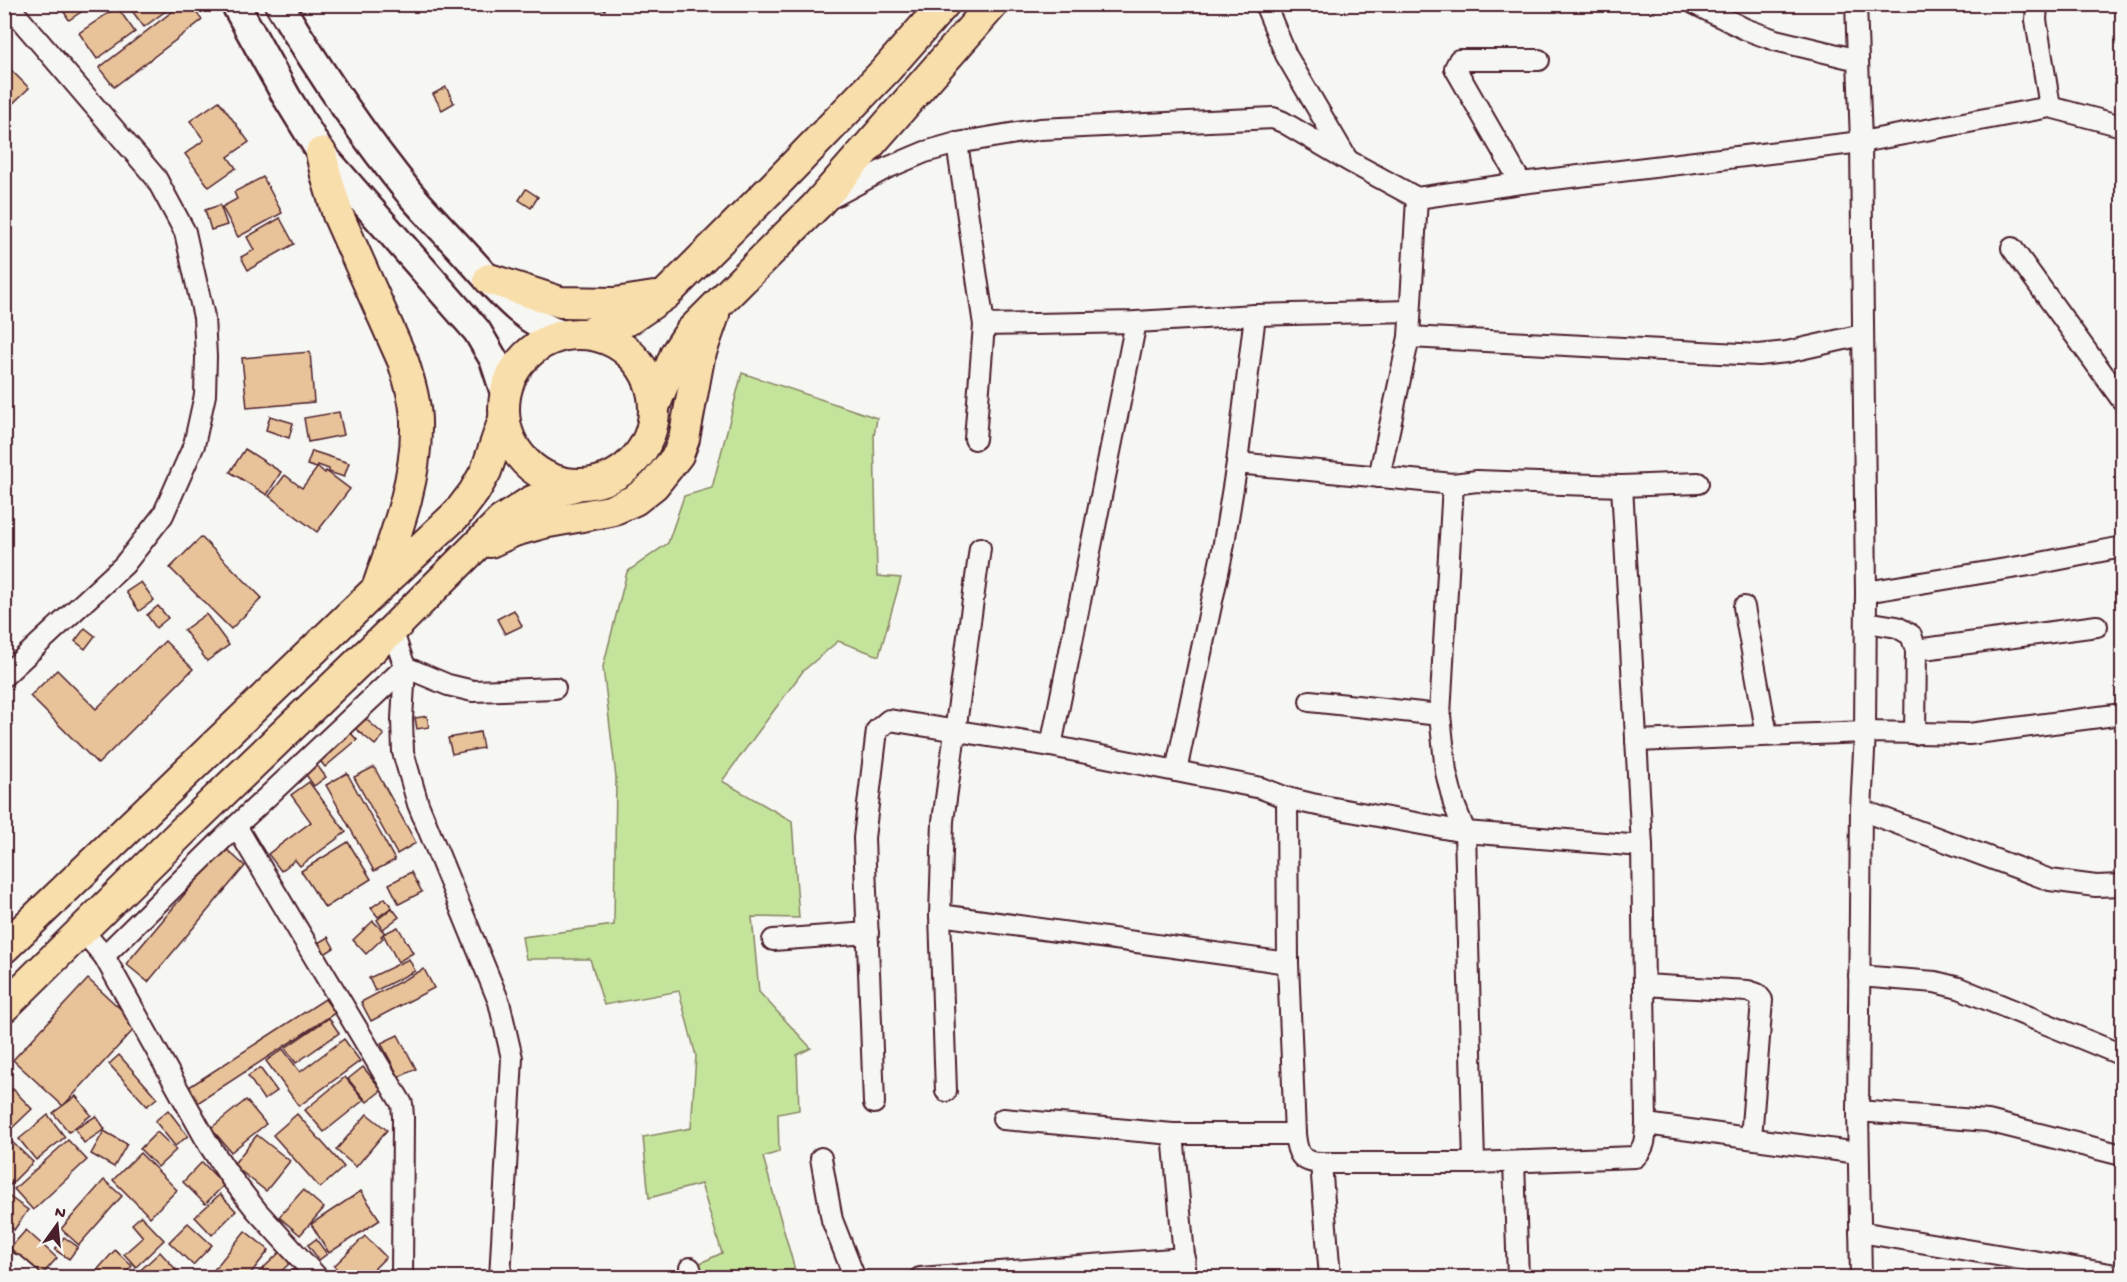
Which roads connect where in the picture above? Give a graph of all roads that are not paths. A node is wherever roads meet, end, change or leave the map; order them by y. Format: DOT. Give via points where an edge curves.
graph roads {
  1 [pos="7,4"];
  2 [pos="235,4"];
  3 [pos="279,4"];
  4 [pos="944,4"];
  5 [pos="993,4"];
  6 [pos="1265,4"];
  7 [pos="1695,4"];
  8 [pos="1856,4"];
  9 [pos="2037,4"];
  10 [pos="1539,60"];
  11 [pos="1858,60"];
  12 [pos="2050,107"];
  13 [pos="2122,126"];
  14 [pos="1861,142"];
  15 [pos="957,143"];
  16 [pos="321,153"];
  17 [pos="1349,161"];
  18 [pos="1521,183"];
  19 [pos="1417,198"];
  20 [pos="816,206"];
  21 [pos="2012,248"];
  22 [pos="489,279"];
  23 [pos="666,294"];
  24 [pos="718,305"];
  25 [pos="1410,311"];
  26 [pos="1255,315"];
  27 [pos="1136,322"];
  28 [pos="984,325"];
  29 [pos="575,334"];
  30 [pos="1862,334"];
  31 [pos="1409,337"];
  32 [pos="2122,395"];
  33 [pos="504,406"];
  34 [pos="654,407"];
  35 [pos="975,439"];
  36 [pos="1237,463"];
  37 [pos="1378,477"];
  38 [pos="1698,483"];
  39 [pos="581,484"];
  40 [pos="1453,484"];
  41 [pos="1622,486"];
  42 [pos="2122,547"];
  43 [pos="473,548"];
  44 [pos="980,548"];
  45 [pos="377,589"];
  46 [pos="1866,592"];
  47 [pos="1744,607"];
  48 [pos="1866,622"];
  49 [pos="2097,626"];
  50 [pos="392,630"];
  51 [pos="1916,650"];
  52 [pos="405,667"];
  53 [pos="4,676"];
  54 [pos="555,688"];
  55 [pos="1310,701"];
  56 [pos="2122,714"];
  57 [pos="1440,715"];
  58 [pos="954,729"];
  59 [pos="1865,732"];
  60 [pos="1915,734"];
  61 [pos="1767,735"];
  62 [pos="1636,741"];
  63 [pos="1051,746"];
  64 [pos="1176,771"];
  65 [pos="1287,798"];
  66 [pos="1861,810"];
  67 [pos="236,826"];
  68 [pos="1465,832"];
  69 [pos="1642,846"];
  70 [pos="2122,885"];
  71 [pos="939,915"];
  72 [pos="82,930"];
  73 [pos="868,933"];
  74 [pos="773,940"];
  75 [pos="4,948"];
  76 [pos="104,956"];
  77 [pos="1288,963"];
  78 [pos="1859,976"];
  79 [pos="1644,985"];
  80 [pos="4,1007"];
  81 [pos="2122,1055"];
  82 [pos="946,1090"];
  83 [pos="874,1103"];
  84 [pos="1858,1111"];
  85 [pos="1003,1119"];
  86 [pos="1646,1124"];
  87 [pos="1173,1134"];
  88 [pos="1295,1134"];
  89 [pos="1751,1138"];
  90 [pos="1858,1153"];
  91 [pos="2122,1155"];
  92 [pos="821,1158"];
  93 [pos="1514,1162"];
  94 [pos="1321,1163"];
  95 [pos="1474,1163"];
  96 [pos="1860,1232"];
  97 [pos="4,1261"];
  98 [pos="1186,1268"];
  99 [pos="1001,1274"];
  100 [pos="2122,1276"];
  101 [pos="30,1278"];
  102 [pos="318,1278"];
  103 [pos="402,1278"];
  104 [pos="501,1278"];
  105 [pos="857,1278"];
  106 [pos="920,1278"];
  107 [pos="1330,1278"];
  108 [pos="1518,1278"];
  109 [pos="1861,1278"];
  1 -- 53 [label="street" via="156,178 185,232 204,317 206,357 205,395 194,445 163,515 124,565"];
  2 -- 16 [label="main road"];
  3 -- 22 [label="main road" via="326,81 412,196"];
  4 -- 23 [label="main road" via="886,70"];
  5 -- 20 [label="main road"];
  6 -- 17 [label="street" via="1286,55"];
  7 -- 11 [label="street" via="1774,40"];
  8 -- 11 [label="street"];
  9 -- 12 [label="street"];
  10 -- 18 [label="street" via="1459,60 1455,68"];
  11 -- 14 [label="street"];
  12 -- 13 [label="street"];
  12 -- 14 [label="street"];
  14 -- 18 [label="street"];
  14 -- 30 [label="street"];
  15 -- 17 [label="street" via="1040,129 1273,118"];
  15 -- 20 [label="street" via="887,168"];
  15 -- 28 [label="street"];
  16 -- 33 [label="main road" via="477,331 494,360"];
  16 -- 45 [label="main road" via="338,215 403,361 416,415 414,460"];
  17 -- 19 [label="street"];
  18 -- 19 [label="street"];
  19 -- 25 [label="street"];
  20 -- 24 [label="main road"];
  21 -- 32 [label="street"];
  22 -- 23 [label="main road" via="544,298 575,303 631,301"];
  22 -- 29 [label="main road" via="528,318 549,330"];
  23 -- 29 [label="main road" via="628,320"];
  24 -- 34 [label="main road" via="682,342"];
  24 -- 43 [label="main road" via="699,358 684,439 678,455 654,485 610,511 543,523"];
  25 -- 26 [label="street"];
  25 -- 31 [label="street"];
  26 -- 27 [label="street"];
  26 -- 36 [label="street"];
  27 -- 28 [label="street"];
  27 -- 63 [label="street"];
  28 -- 35 [label="street"];
  29 -- 33 [label="main road" via="543,342 525,355 509,380"];
  29 -- 34 [label="main road" via="607,339 626,350 641,366 651,386"];
  30 -- 31 [label="street" via="1759,355"];
  30 -- 46 [label="street"];
  31 -- 37 [label="street"];
  33 -- 39 [label="main road" via="513,445 520,456 554,479"];
  33 -- 45 [label="main road" via="486,471 474,492 458,513"];
  34 -- 39 [label="main road" via="645,445 633,460 618,473"];
  36 -- 37 [label="street"];
  36 -- 64 [label="street"];
  37 -- 40 [label="street"];
  38 -- 41 [label="street"];
  39 -- 43 [label="main road" via="515,510"];
  40 -- 41 [label="street" via="1476,481"];
  40 -- 57 [label="street"];
  41 -- 62 [label="street"];
  42 -- 46 [label="street"];
  43 -- 50 [label="main road"];
  44 -- 58 [label="street"];
  45 -- 75 [label="main road"];
  46 -- 48 [label="street"];
  47 -- 61 [label="street"];
  48 -- 51 [label="street" via="1897,627 1911,635"];
  48 -- 59 [label="street"];
  49 -- 51 [label="street"];
  50 -- 52 [label="street"];
  50 -- 72 [label="main road"];
  51 -- 60 [label="street"];
  52 -- 54 [label="street" via="473,691"];
  52 -- 67 [label="street"];
  52 -- 104 [label="street" via="403,752 418,804 499,1002 512,1058"];
  55 -- 57 [label="street"];
  56 -- 60 [label="street" via="1970,734"];
  57 -- 68 [label="street" via="1446,772"];
  58 -- 63 [label="street"];
  58 -- 71 [label="street" via="943,821"];
  58 -- 73 [label="street" via="889,720 877,730 864,838"];
  59 -- 60 [label="street"];
  59 -- 61 [label="street"];
  59 -- 66 [label="street"];
  61 -- 62 [label="street"];
  62 -- 69 [label="street"];
  63 -- 64 [label="street"];
  64 -- 65 [label="street" via="1261,788"];
  65 -- 68 [label="street"];
  65 -- 77 [label="street"];
  66 -- 70 [label="street" via="2050,880"];
  66 -- 78 [label="street"];
  67 -- 76 [label="street"];
  67 -- 103 [label="street" via="402,1104"];
  68 -- 69 [label="street"];
  68 -- 95 [label="street"];
  69 -- 79 [label="street"];
  71 -- 77 [label="street"];
  71 -- 82 [label="street"];
  72 -- 76 [label="street"];
  72 -- 80 [label="main road"];
  73 -- 74 [label="street"];
  73 -- 83 [label="street"];
  76 -- 102 [label="street" via="209,1145 257,1212"];
  77 -- 88 [label="street"];
  78 -- 81 [label="street" via="1935,982 1959,988"];
  78 -- 84 [label="street"];
  79 -- 86 [label="street"];
  79 -- 89 [label="street" via="1748,991 1762,1000"];
  84 -- 90 [label="street"];
  84 -- 91 [label="street" via="1988,1121"];
  85 -- 87 [label="street"];
  86 -- 89 [label="street"];
  86 -- 93 [label="street" via="1645,1144 1635,1157"];
  87 -- 88 [label="street"];
  87 -- 98 [label="street"];
  88 -- 94 [label="street" via="1297,1152 1312,1163"];
  89 -- 90 [label="street"];
  90 -- 96 [label="street"];
  92 -- 105 [label="street" via="832,1220"];
  93 -- 95 [label="street"];
  93 -- 108 [label="street"];
  94 -- 95 [label="street"];
  94 -- 107 [label="street"];
  96 -- 100 [label="street"];
  96 -- 109 [label="street"];
  97 -- 101 [label="street"];
  98 -- 99 [label="street"];
  99 -- 106 [label="street"];
}
